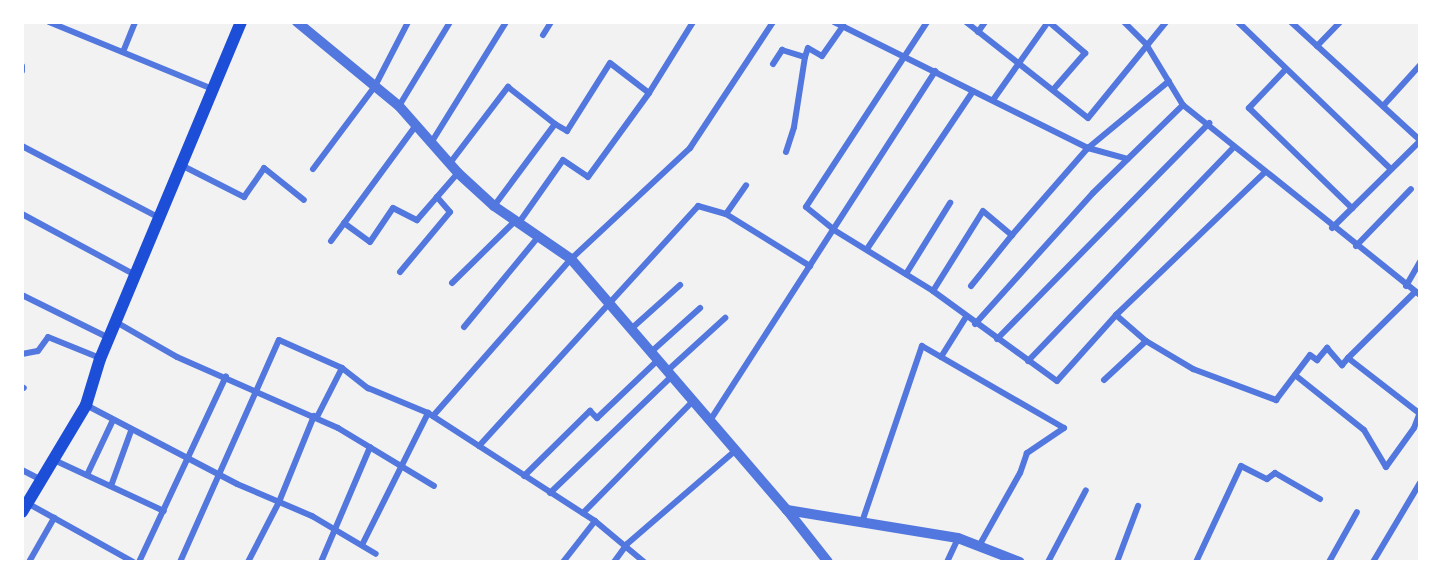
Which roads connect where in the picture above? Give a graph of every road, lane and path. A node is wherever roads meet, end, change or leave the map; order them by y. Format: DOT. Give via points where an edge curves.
graph roads {
  1 [pos="49,22"];
  2 [pos="135,22"];
  3 [pos="241,22"];
  4 [pos="297,22"];
  5 [pos="408,22"];
  6 [pos="450,22"];
  7 [pos="506,22"];
  8 [pos="551,22"];
  9 [pos="693,22"];
  10 [pos="773,22"];
  11 [pos="834,22"];
  12 [pos="927,22"];
  13 [pos="966,22"];
  14 [pos="985,22"];
  15 [pos="1049,22"];
  16 [pos="1124,22"];
  17 [pos="1166,22"];
  18 [pos="1238,22"];
  19 [pos="1291,22"];
  20 [pos="1340,22"];
  21 [pos="843,27"];
  22 [pos="978,32"];
  23 [pos="543,35"];
  24 [pos="1146,44"];
  25 [pos="1317,46"];
  26 [pos="123,52"];
  27 [pos="906,56"];
  28 [pos="805,57"];
  29 [pos="1017,63"];
  30 [pos="772,64"];
  31 [pos="1419,65"];
  32 [pos="22,66"];
  33 [pos="1286,69"];
  34 [pos="22,71"];
  35 [pos="935,71"];
  36 [pos="1169,81"];
  37 [pos="375,86"];
  38 [pos="213,89"];
  39 [pos="1053,90"];
  40 [pos="973,91"];
  41 [pos="649,93"];
  42 [pos="993,100"];
  43 [pos="1183,105"];
  44 [pos="399,106"];
  45 [pos="1383,106"];
  46 [pos="417,123"];
  47 [pos="1209,123"];
  48 [pos="555,124"];
  49 [pos="1419,141"];
  50 [pos="431,143"];
  51 [pos="22,146"];
  52 [pos="1234,147"];
  53 [pos="1088,148"];
  54 [pos="786,152"];
  55 [pos="1128,159"];
  56 [pos="181,164"];
  57 [pos="450,164"];
  58 [pos="313,169"];
  59 [pos="1390,169"];
  60 [pos="458,173"];
  61 [pos="1264,173"];
  62 [pos="747,185"];
  63 [pos="1411,189"];
  64 [pos="437,197"];
  65 [pos="304,200"];
  66 [pos="950,203"];
  67 [pos="495,206"];
  68 [pos="1352,208"];
  69 [pos="22,214"];
  70 [pos="726,214"];
  71 [pos="158,217"];
  72 [pos="344,223"];
  73 [pos="516,223"];
  74 [pos="1332,228"];
  75 [pos="834,230"];
  76 [pos="1012,235"];
  77 [pos="540,236"];
  78 [pos="331,241"];
  79 [pos="1356,246"];
  80 [pos="867,249"];
  81 [pos="571,259"];
  82 [pos="1419,262"];
  83 [pos="810,266"];
  84 [pos="400,272"];
  85 [pos="906,274"];
  86 [pos="138,276"];
  87 [pos="452,284"];
  88 [pos="680,285"];
  89 [pos="971,286"];
  90 [pos="1406,286"];
  91 [pos="933,291"];
  92 [pos="1417,294"];
  93 [pos="22,295"];
  94 [pos="608,302"];
  95 [pos="700,308"];
  96 [pos="1116,315"];
  97 [pos="725,318"];
  98 [pos="966,318"];
  99 [pos="116,322"];
  100 [pos="975,324"];
  101 [pos="464,327"];
  102 [pos="631,329"];
  103 [pos="110,338"];
  104 [pos="997,339"];
  105 [pos="1146,341"];
  106 [pos="22,354"];
  107 [pos="654,356"];
  108 [pos="941,357"];
  109 [pos="1348,358"];
  110 [pos="100,359"];
  111 [pos="1028,361"];
  112 [pos="342,368"];
  113 [pos="670,374"];
  114 [pos="1295,375"];
  115 [pos="226,376"];
  116 [pos="1104,380"];
  117 [pos="257,389"];
  118 [pos="693,401"];
  119 [pos="86,405"];
  120 [pos="1419,413"];
  121 [pos="431,414"];
  122 [pos="316,416"];
  123 [pos="711,419"];
  124 [pos="113,420"];
  125 [pos="131,431"];
  126 [pos="479,446"];
  127 [pos="370,447"];
  128 [pos="736,450"];
  129 [pos="191,457"];
  130 [pos="54,460"];
  131 [pos="401,466"];
  132 [pos="22,470"];
  133 [pos="220,474"];
  134 [pos="87,475"];
  135 [pos="524,476"];
  136 [pos="43,480"];
  137 [pos="1419,483"];
  138 [pos="111,486"];
  139 [pos="435,486"];
  140 [pos="1086,490"];
  141 [pos="550,492"];
  142 [pos="1320,499"];
  143 [pos="279,502"];
  144 [pos="1138,506"];
  145 [pos="26,508"];
  146 [pos="788,510"];
  147 [pos="164,511"];
  148 [pos="1357,512"];
  149 [pos="583,513"];
  150 [pos="54,518"];
  151 [pos="595,521"];
  152 [pos="862,522"];
  153 [pos="336,530"];
  154 [pos="958,538"];
  155 [pos="627,544"];
  156 [pos="362,545"];
  157 [pos="979,546"];
  158 [pos="376,554"];
  159 [pos="29,561"];
  160 [pos="133,561"];
  161 [pos="139,561"];
  162 [pos="180,561"];
  163 [pos="248,561"];
  164 [pos="321,561"];
  165 [pos="563,561"];
  166 [pos="614,561"];
  167 [pos="644,561"];
  168 [pos="828,561"];
  169 [pos="947,561"];
  170 [pos="1020,561"];
  171 [pos="1048,561"];
  172 [pos="1118,561"];
  173 [pos="1196,561"];
  174 [pos="1329,561"];
  175 [pos="1373,561"];
  1 -- 26 [label="street"];
  2 -- 26 [label="street"];
  3 -- 38 [label="main road"];
  4 -- 37 [label="street"];
  5 -- 37 [label="street"];
  6 -- 44 [label="street"];
  7 -- 50 [label="street"];
  8 -- 23 [label="street"];
  9 -- 41 [label="street"];
  10 -- 81 [label="street" via="690,148"];
  11 -- 21 [label="street"];
  12 -- 27 [label="street"];
  13 -- 22 [label="street"];
  14 -- 22 [label="street"];
  15 -- 29 [label="street"];
  15 -- 39 [label="street" via="1085,53"];
  16 -- 24 [label="street"];
  17 -- 24 [label="street"];
  18 -- 33 [label="street"];
  19 -- 25 [label="street"];
  20 -- 25 [label="street"];
  21 -- 27 [label="street"];
  21 -- 28 [label="street" via="822,56 808,48"];
  22 -- 29 [label="street"];
  24 -- 36 [label="street"];
  24 -- 39 [label="street" via="1088,118"];
  25 -- 45 [label="street"];
  26 -- 38 [label="street"];
  27 -- 35 [label="street"];
  27 -- 75 [label="street" via="806,207"];
  28 -- 30 [label="street" via="782,50"];
  28 -- 54 [label="street" via="795,127"];
  29 -- 39 [label="street"];
  29 -- 42 [label="street"];
  31 -- 45 [label="street"];
  32 -- 34 [label="street"];
  33 -- 59 [label="street"];
  33 -- 68 [label="street" via="1249,108"];
  35 -- 40 [label="street"];
  35 -- 75 [label="street"];
  36 -- 43 [label="street"];
  36 -- 53 [label="street"];
  37 -- 44 [label="street"];
  37 -- 58 [label="street"];
  38 -- 56 [label="main road"];
  40 -- 42 [label="street"];
  40 -- 80 [label="street"];
  41 -- 48 [label="street" via="610,63 567,131"];
  41 -- 73 [label="street" via="588,177 563,159"];
  42 -- 53 [label="street"];
  43 -- 47 [label="street"];
  43 -- 55 [label="street"];
  44 -- 46 [label="street"];
  45 -- 49 [label="street"];
  46 -- 50 [label="street"];
  46 -- 72 [label="street"];
  47 -- 52 [label="street"];
  47 -- 104 [label="street"];
  48 -- 57 [label="street" via="508,87"];
  48 -- 67 [label="street"];
  49 -- 59 [label="street"];
  50 -- 57 [label="street"];
  51 -- 71 [label="street"];
  52 -- 61 [label="street"];
  52 -- 111 [label="street"];
  53 -- 55 [label="street"];
  53 -- 76 [label="street"];
  55 -- 100 [label="street"];
  56 -- 65 [label="street" via="244,197 264,168"];
  56 -- 71 [label="main road"];
  57 -- 60 [label="street"];
  59 -- 68 [label="street"];
  60 -- 64 [label="street"];
  60 -- 67 [label="street"];
  61 -- 74 [label="street"];
  61 -- 96 [label="street"];
  62 -- 70 [label="street"];
  63 -- 79 [label="street"];
  64 -- 72 [label="street" via="417,220 393,208 370,242"];
  64 -- 84 [label="street" via="450,212"];
  66 -- 85 [label="street"];
  67 -- 73 [label="street"];
  68 -- 74 [label="street"];
  69 -- 86 [label="street"];
  70 -- 83 [label="street"];
  70 -- 94 [label="street" via="698,206"];
  71 -- 86 [label="main road"];
  72 -- 78 [label="street"];
  73 -- 77 [label="street"];
  73 -- 87 [label="street"];
  74 -- 79 [label="street"];
  75 -- 80 [label="street"];
  75 -- 83 [label="street"];
  76 -- 89 [label="street"];
  76 -- 91 [label="street" via="983,211"];
  77 -- 81 [label="street"];
  77 -- 101 [label="street"];
  79 -- 90 [label="street"];
  80 -- 85 [label="street"];
  81 -- 94 [label="street"];
  81 -- 121 [label="street"];
  82 -- 90 [label="street"];
  83 -- 123 [label="street"];
  85 -- 91 [label="street"];
  86 -- 99 [label="main road"];
  88 -- 102 [label="street"];
  90 -- 92 [label="street"];
  91 -- 98 [label="street"];
  92 -- 109 [label="street"];
  93 -- 103 [label="street"];
  94 -- 102 [label="street"];
  94 -- 126 [label="street"];
  95 -- 107 [label="street"];
  96 -- 105 [label="street"];
  96 -- 111 [label="street" via="1057,381"];
  97 -- 113 [label="street"];
  98 -- 100 [label="street"];
  98 -- 108 [label="street"];
  99 -- 103 [label="main road"];
  99 -- 115 [label="street" via="177,357"];
  100 -- 104 [label="street"];
  102 -- 107 [label="street"];
  103 -- 110 [label="main road"];
  104 -- 111 [label="street"];
  105 -- 114 [label="street" via="1193,369 1276,400"];
  105 -- 116 [label="street"];
  106 -- 110 [label="street" via="38,351 48,337"];
  107 -- 113 [label="street"];
  107 -- 135 [label="street" via="597,418 590,411"];
  108 -- 152 [label="street" via="922,346"];
  108 -- 157 [label="street" via="1064,429 1027,453"];
  109 -- 114 [label="street" via="1342,365 1327,348 1317,360 1310,355"];
  109 -- 120 [label="street"];
  110 -- 119 [label="main road"];
  112 -- 117 [label="street" via="279,340"];
  112 -- 121 [label="street" via="368,388"];
  112 -- 122 [label="street"];
  113 -- 118 [label="street"];
  113 -- 141 [label="street"];
  114 -- 120 [label="street" via="1364,430 1386,467 1414,428"];
  115 -- 117 [label="street"];
  115 -- 129 [label="street"];
  117 -- 122 [label="street"];
  117 -- 133 [label="street"];
  118 -- 123 [label="street"];
  118 -- 149 [label="street"];
  119 -- 124 [label="street"];
  119 -- 130 [label="main road"];
  121 -- 126 [label="street"];
  121 -- 131 [label="street"];
  122 -- 127 [label="street"];
  122 -- 143 [label="street"];
  123 -- 128 [label="street"];
  124 -- 125 [label="street"];
  124 -- 134 [label="street"];
  125 -- 129 [label="street"];
  125 -- 138 [label="street"];
  126 -- 135 [label="street"];
  127 -- 131 [label="street"];
  127 -- 153 [label="street"];
  128 -- 146 [label="street"];
  128 -- 155 [label="street"];
  129 -- 133 [label="street"];
  129 -- 147 [label="street"];
  130 -- 134 [label="street"];
  130 -- 136 [label="main road"];
  131 -- 139 [label="street"];
  131 -- 156 [label="street"];
  132 -- 136 [label="street"];
  133 -- 143 [label="street"];
  133 -- 162 [label="street"];
  134 -- 138 [label="street"];
  135 -- 141 [label="street"];
  136 -- 145 [label="main road"];
  137 -- 175 [label="street"];
  138 -- 147 [label="street"];
  140 -- 171 [label="street"];
  141 -- 149 [label="street"];
  142 -- 173 [label="street" via="1275,473 1267,480 1241,466"];
  143 -- 153 [label="street"];
  143 -- 163 [label="street"];
  144 -- 172 [label="street"];
  145 -- 150 [label="street"];
  146 -- 152 [label="street"];
  146 -- 168 [label="street"];
  147 -- 161 [label="street"];
  148 -- 174 [label="street"];
  149 -- 151 [label="street"];
  150 -- 159 [label="street"];
  150 -- 160 [label="street"];
  151 -- 155 [label="street"];
  151 -- 165 [label="street"];
  152 -- 154 [label="street"];
  153 -- 156 [label="street"];
  153 -- 164 [label="street"];
  154 -- 157 [label="street"];
  154 -- 169 [label="street"];
  155 -- 166 [label="street"];
  155 -- 167 [label="street"];
  156 -- 158 [label="street"];
  157 -- 170 [label="street"];
}
